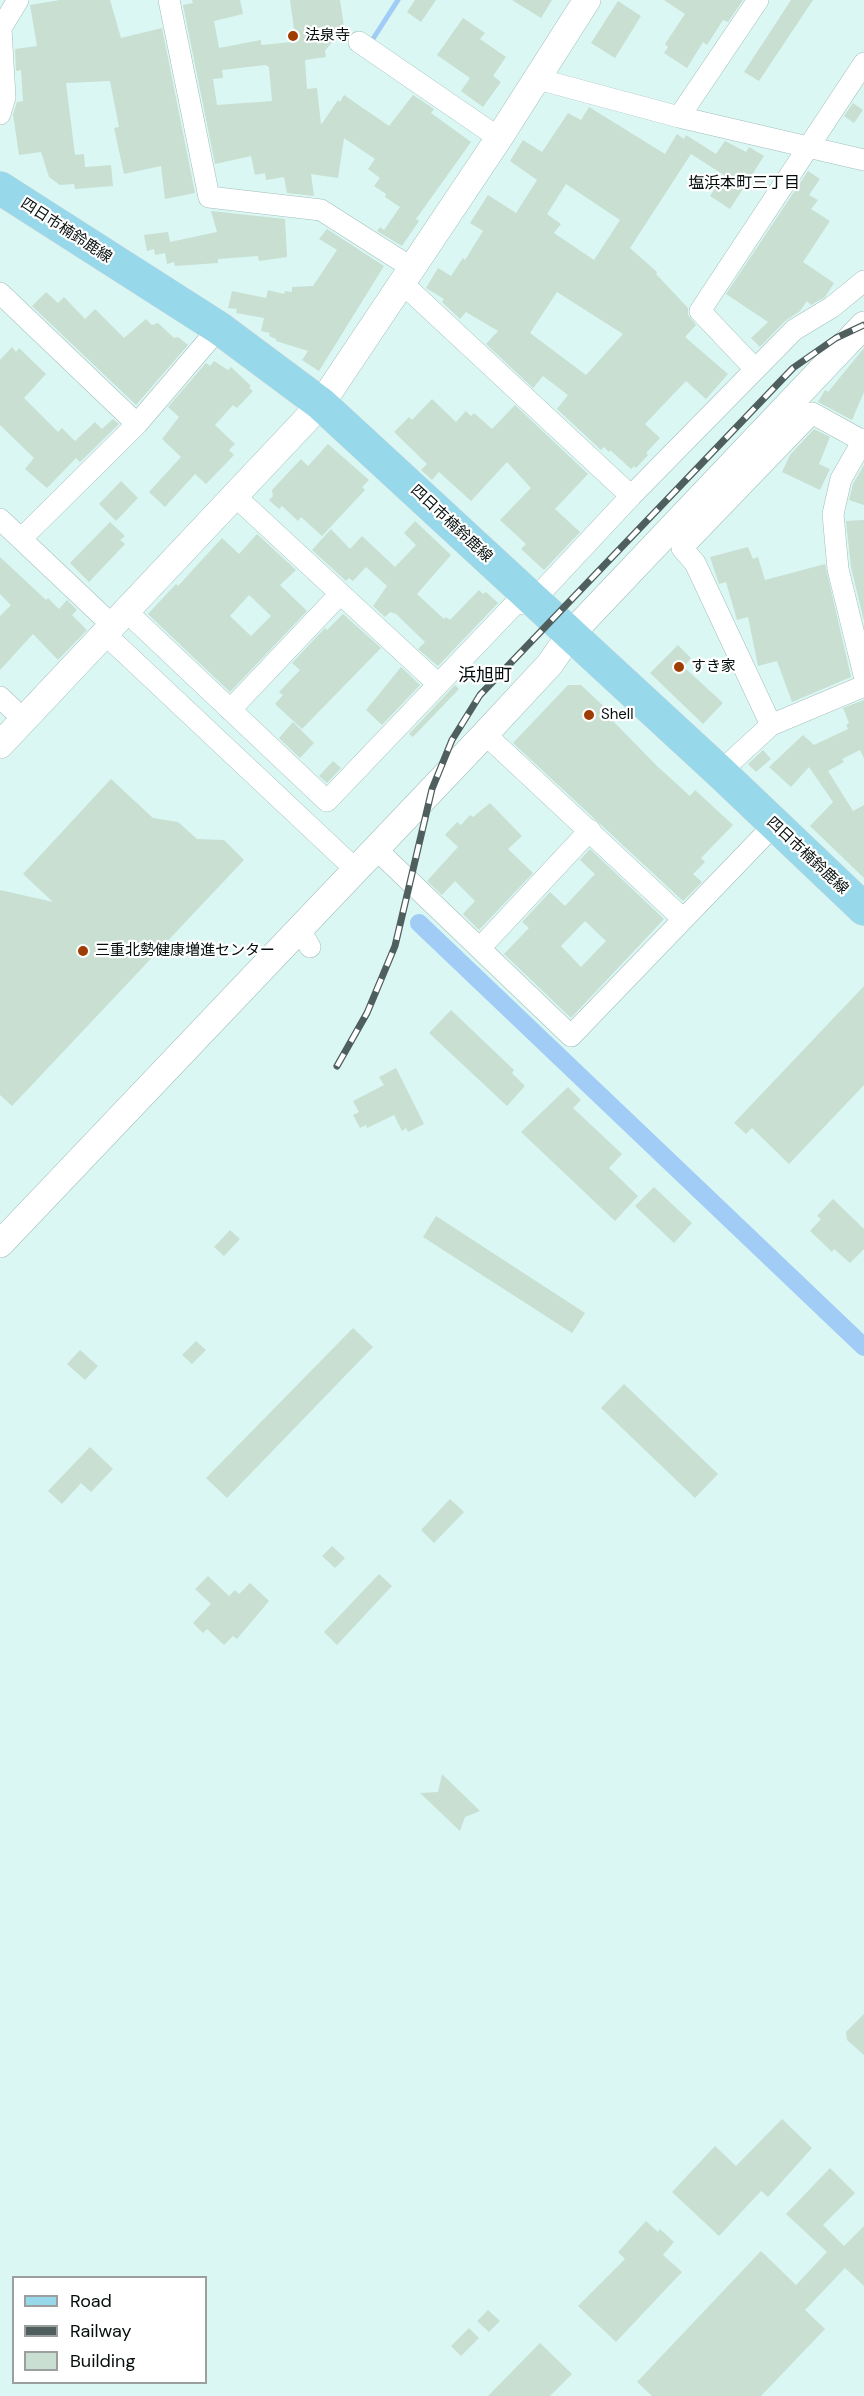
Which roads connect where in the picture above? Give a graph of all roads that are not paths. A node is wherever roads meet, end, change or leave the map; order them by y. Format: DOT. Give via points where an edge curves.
graph roads {
  1 [pos="18,0"];
  2 [pos="170,0"];
  3 [pos="587,0"];
  4 [pos="758,0"];
  5 [pos="359,42"];
  6 [pos="864,63"];
  7 [pos="538,79"];
  8 [pos="0,114"];
  9 [pos="679,117"];
  10 [pos="499,138"];
  11 [pos="808,146"];
  12 [pos="864,160"];
  13 [pos="0,188"];
  14 [pos="407,276"];
  15 [pos="864,281"];
  16 [pos="0,293"];
  17 [pos="864,325"];
  18 [pos="219,328"];
  19 [pos="755,369"];
  20 [pos="321,404"];
  21 [pos="137,424"];
  22 [pos="862,440"];
  23 [pos="235,496"];
  24 [pos="631,496"];
  25 [pos="0,519"];
  26 [pos="21,540"];
  27 [pos="340,594"];
  28 [pos="533,601"];
  29 [pos="115,624"];
  30 [pos="570,635"];
  31 [pos="864,675"];
  32 [pos="438,684"];
  33 [pos="864,686"];
  34 [pos="0,697"];
  35 [pos="230,710"];
  36 [pos="24,720"];
  37 [pos="771,726"];
  38 [pos="485,734"];
  39 [pos="0,745"];
  40 [pos="720,772"];
  41 [pos="774,825"];
  42 [pos="590,830"];
  43 [pos="375,848"];
  44 [pos="355,869"];
  45 [pos="864,909"];
  46 [pos="681,918"];
  47 [pos="480,948"];
  48 [pos="0,1244"];
  1 -- 8 [label="street" via="1,28 5,97"];
  2 -- 14 [label="street" via="209,197 321,210"];
  3 -- 7 [label="street"];
  4 -- 9 [label="street"];
  5 -- 10 [label="street"];
  6 -- 11 [label="street"];
  7 -- 9 [label="street"];
  7 -- 10 [label="street"];
  9 -- 11 [label="street"];
  10 -- 14 [label="street"];
  11 -- 12 [label="street"];
  11 -- 19 [label="street" via="700,311"];
  13 -- 18 [label="main road, 四日市楠鈴鹿線"];
  14 -- 20 [label="street"];
  14 -- 24 [label="street"];
  15 -- 19 [label="street" via="794,330"];
  16 -- 21 [label="street"];
  17 -- 30 [label="street"];
  18 -- 20 [label="main road, 四日市楠鈴鹿線"];
  18 -- 21 [label="street"];
  19 -- 24 [label="street"];
  20 -- 23 [label="street"];
  20 -- 28 [label="main road, 四日市楠鈴鹿線"];
  21 -- 26 [label="street"];
  22 -- 31 [label="street" via="841,478 833,513 838,569"];
  22 -- 37 [label="street" via="812,413 682,548 695,563"];
  23 -- 27 [label="street"];
  23 -- 29 [label="street"];
  24 -- 28 [label="street"];
  25 -- 26 [label="street"];
  26 -- 29 [label="street"];
  27 -- 32 [label="street"];
  27 -- 35 [label="street"];
  28 -- 30 [label="main road, 四日市楠鈴鹿線"];
  28 -- 32 [label="street" via="514,605"];
  29 -- 35 [label="street"];
  29 -- 36 [label="street"];
  29 -- 44 [label="street"];
  30 -- 38 [label="street" via="550,664"];
  30 -- 40 [label="main road, 四日市楠鈴鹿線"];
  32 -- 35 [label="street" via="327,801"];
  33 -- 37 [label="street"];
  34 -- 36 [label="street"];
  36 -- 39 [label="street"];
  37 -- 40 [label="street"];
  38 -- 42 [label="street"];
  38 -- 43 [label="street"];
  40 -- 41 [label="main road, 四日市楠鈴鹿線"];
  41 -- 45 [label="main road, 四日市楠鈴鹿線"];
  41 -- 46 [label="street"];
  42 -- 46 [label="street"];
  42 -- 47 [label="street"];
  43 -- 44 [label="street"];
  43 -- 47 [label="street"];
  44 -- 48 [label="street" via="305,938"];
  46 -- 47 [label="street" via="572,1036"];
}
